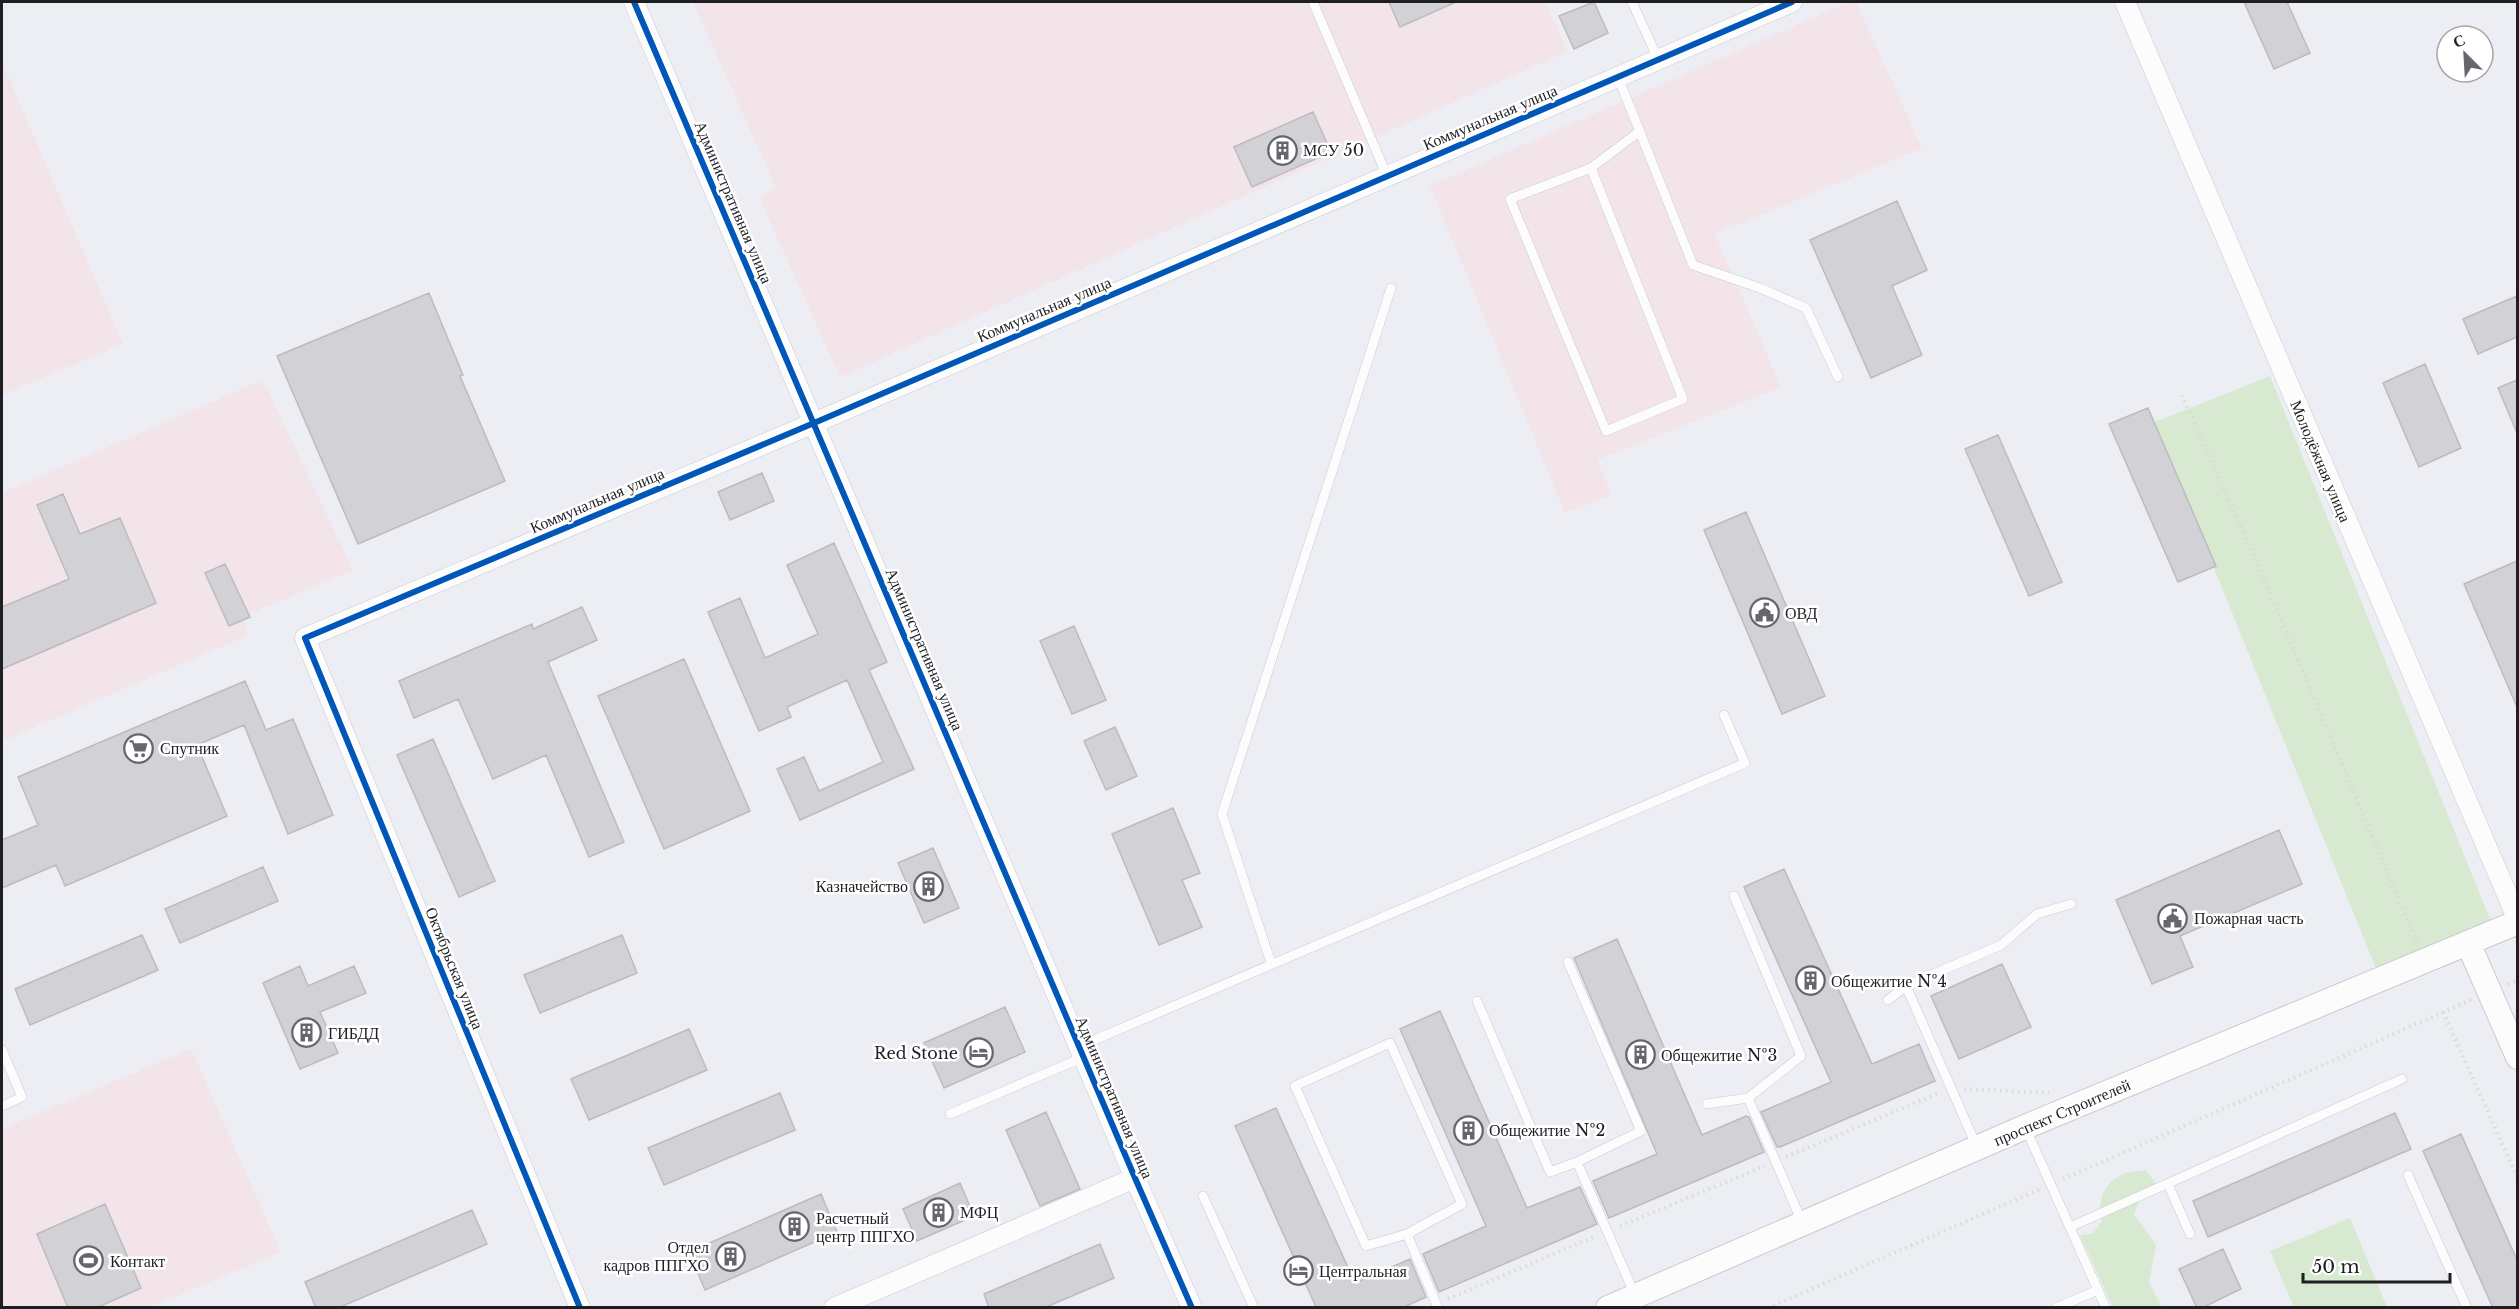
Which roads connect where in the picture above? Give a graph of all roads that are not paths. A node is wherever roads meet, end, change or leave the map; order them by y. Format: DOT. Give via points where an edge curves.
graph roads {
  1 [pos="634,2"];
  2 [pos="1313,2"];
  3 [pos="1632,2"];
  4 [pos="1792,2"];
  5 [pos="2125,2"];
  6 [pos="1658,59"];
  7 [pos="1618,76"];
  8 [pos="1640,131"];
  9 [pos="1591,168"];
  10 [pos="1387,176"];
  11 [pos="1391,288"];
  12 [pos="1838,377"];
  13 [pos="814,423"];
  14 [pos="304,638"];
  15 [pos="1724,715"];
  16 [pos="1734,896"];
  17 [pos="2071,904"];
  18 [pos="2517,921"];
  19 [pos="2468,943"];
  20 [pos="1568,962"];
  21 [pos="1271,963"];
  22 [pos="1906,986"];
  23 [pos="1888,1000"];
  24 [pos="1478,1001"];
  25 [pos="2,1050"];
  26 [pos="1082,1052"];
  27 [pos="2517,1057"];
  28 [pos="2402,1079"];
  29 [pos="1748,1098"];
  30 [pos="1707,1104"];
  31 [pos="2,1106"];
  32 [pos="950,1114"];
  33 [pos="2025,1127"];
  34 [pos="1977,1147"];
  35 [pos="1577,1162"];
  36 [pos="2408,1175"];
  37 [pos="1135,1178"];
  38 [pos="2168,1184"];
  39 [pos="1203,1196"];
  40 [pos="1802,1222"];
  41 [pos="2070,1227"];
  42 [pos="1407,1234"];
  43 [pos="2190,1234"];
  44 [pos="2098,1290"];
  45 [pos="1635,1296"];
  46 [pos="1438,1306"];
  47 [pos="580,1308"];
  48 [pos="834,1308"];
  49 [pos="1192,1308"];
  50 [pos="1254,1308"];
  51 [pos="1608,1308"];
  52 [pos="2055,1308"];
  53 [pos="2106,1308"];
  54 [pos="2467,1308"];
  1 -- 13 [label="street, Административная улица"];
  2 -- 10 [label="lane"];
  3 -- 6 [label="lane"];
  4 -- 6 [label="street, Коммунальная улица"];
  5 -- 18 [label="street, Молодёжная улица"];
  6 -- 7 [label="street, Коммунальная улица"];
  7 -- 8 [label="lane"];
  7 -- 10 [label="street, Коммунальная улица"];
  8 -- 9 [label="lane"];
  8 -- 12 [label="lane" via="1694,265 1806,308"];
  9 -- 9 [label="lane" via="1683,399 1606,431 1510,200"];
  10 -- 13 [label="street, Коммунальная улица"];
  11 -- 21 [label="lane" via="1222,814"];
  13 -- 14 [label="street, Коммунальная улица"];
  13 -- 26 [label="street, Административная улица"];
  14 -- 47 [label="street, Октябрьская улица"];
  15 -- 21 [label="lane" via="1745,763"];
  16 -- 29 [label="lane" via="1802,1056"];
  17 -- 22 [label="lane" via="2037,914 2001,945"];
  18 -- 19 [label="street, проспект Строителей"];
  19 -- 27 [label="street"];
  19 -- 33 [label="street, проспект Строителей"];
  20 -- 35 [label="lane" via="1641,1131"];
  21 -- 26 [label="lane"];
  22 -- 23 [label="lane"];
  22 -- 34 [label="lane"];
  24 -- 35 [label="lane" via="1550,1172"];
  25 -- 31 [label="lane" via="22,1097"];
  26 -- 32 [label="lane"];
  26 -- 37 [label="street, Административная улица"];
  28 -- 38 [label="lane"];
  29 -- 30 [label="lane"];
  29 -- 40 [label="lane"];
  33 -- 34 [label="street, проспект Строителей"];
  33 -- 41 [label="lane"];
  34 -- 40 [label="street, проспект Строителей"];
  35 -- 45 [label="lane"];
  36 -- 54 [label="lane"];
  37 -- 48 [label="street"];
  37 -- 49 [label="street, Административная улица"];
  38 -- 41 [label="lane"];
  38 -- 43 [label="lane"];
  39 -- 50 [label="lane"];
  40 -- 45 [label="street, проспект Строителей"];
  41 -- 44 [label="lane"];
  42 -- 42 [label="lane" via="1462,1204 1390,1043 1295,1086 1366,1246"];
  42 -- 46 [label="lane"];
  44 -- 52 [label="lane"];
  44 -- 53 [label="lane"];
  45 -- 51 [label="street, проспект Строителей"];
}
